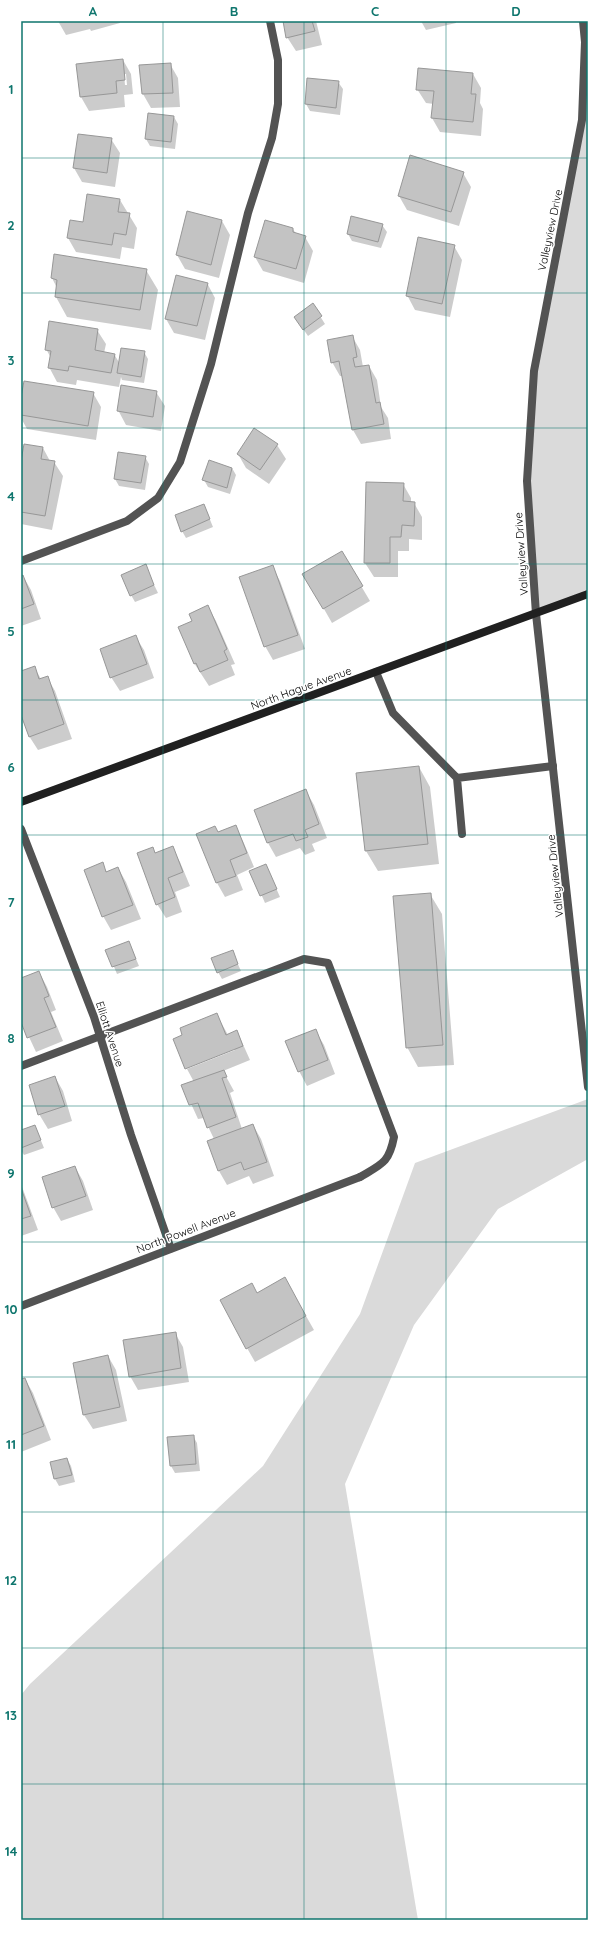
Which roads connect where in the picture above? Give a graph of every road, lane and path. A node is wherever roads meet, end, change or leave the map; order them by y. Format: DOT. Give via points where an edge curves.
graph roads {
  1 [pos="270,21"];
  2 [pos="583,21"];
  3 [pos="21,561"];
  4 [pos="588,594"];
  5 [pos="536,614"];
  6 [pos="376,672"];
  7 [pos="553,766"];
  8 [pos="457,778"];
  9 [pos="21,802"];
  10 [pos="21,829"];
  11 [pos="462,834"];
  12 [pos="100,1036"];
  13 [pos="21,1066"];
  14 [pos="588,1087"];
  15 [pos="170,1249"];
  16 [pos="21,1306"];
  1 -- 3 [label="street" via="278,60 278,104 272,138 248,213 210,364 180,462 158,498 127,521"];
  2 -- 5 [label="street, Valleyview Drive" via="585,42 582,120 535,363 529,425 527,481"];
  4 -- 5 [label="main road, North Hague Avenue"];
  5 -- 6 [label="main road, North Hague Avenue"];
  5 -- 7 [label="street, Valleyview Drive"];
  6 -- 8 [label="street" via="393,713"];
  6 -- 9 [label="main road, North Hague Avenue"];
  7 -- 8 [label="street"];
  7 -- 14 [label="street, Valleyview Drive"];
  8 -- 11 [label="street"];
  10 -- 12 [label="street, Elliott Avenue"];
  12 -- 13 [label="street"];
  12 -- 15 [label="street, Elliott Avenue"];
  12 -- 15 [label="street, North Powell Avenue" via="304,959 328,963 394,1137 391,1154 379,1166 360,1177"];
  15 -- 16 [label="street, North Powell Avenue"];
}
